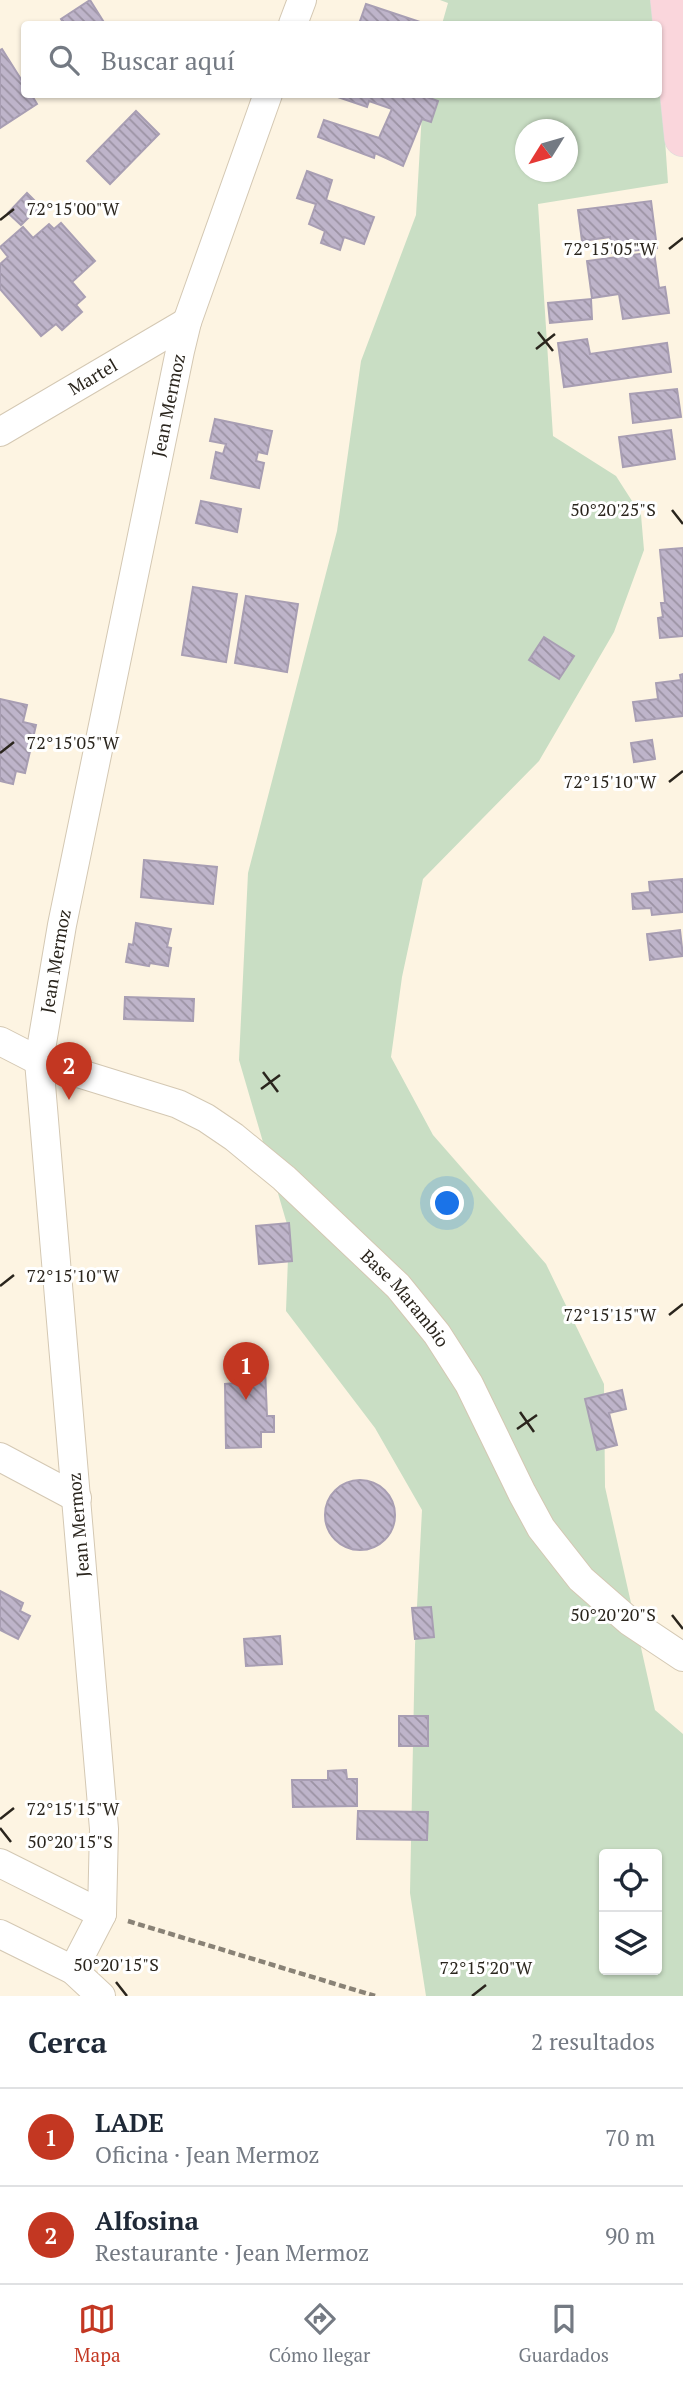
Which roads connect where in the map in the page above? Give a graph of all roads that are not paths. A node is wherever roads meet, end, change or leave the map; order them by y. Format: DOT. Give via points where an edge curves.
graph roads {
  1 [pos="302,0"];
  2 [pos="669,0"];
  3 [pos="294,21"];
  4 [pos="267,98"];
  5 [pos="683,138"];
  6 [pos="187,322"];
  7 [pos="0,432"];
  8 [pos="0,1041"];
  9 [pos="39,1061"];
  10 [pos="0,1457"];
  11 [pos="77,1498"];
  12 [pos="679,1651"];
  13 [pos="0,1863"];
  14 [pos="102,1914"];
  15 [pos="0,1934"];
  16 [pos="73,1970"];
  17 [pos="102,1996"];
  1 -- 3 [label="street"];
  2 -- 5 [label="main road"];
  4 -- 6 [label="street, Jean Mermoz"];
  6 -- 7 [label="street, Martel"];
  6 -- 9 [label="street, Jean Mermoz" via="62,925"];
  8 -- 9 [label="street, Base Marambio"];
  9 -- 11 [label="street, Jean Mermoz"];
  9 -- 12 [label="street, Base Marambio" via="178,1104 234,1137 284,1178 398,1286 437,1334 469,1384 528,1504 561,1556 604,1601"];
  10 -- 11 [label="street"];
  11 -- 14 [label="street, Jean Mermoz" via="104,1829"];
  13 -- 14 [label="street"];
  14 -- 16 [label="street, Jean Mermoz"];
  15 -- 16 [label="street"];
  16 -- 17 [label="street"];
}
